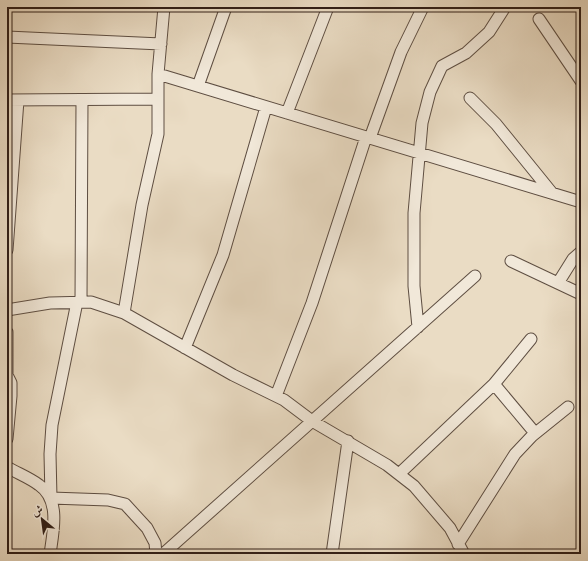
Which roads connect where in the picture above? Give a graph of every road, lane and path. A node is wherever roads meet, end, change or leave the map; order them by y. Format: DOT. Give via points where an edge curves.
graph roads {
  1 [pos="164,7"];
  2 [pos="226,7"];
  3 [pos="328,7"];
  4 [pos="423,7"];
  5 [pos="505,7"];
  6 [pos="540,19"];
  7 [pos="7,37"];
  8 [pos="161,44"];
  9 [pos="158,74"];
  10 [pos="581,81"];
  11 [pos="198,86"];
  12 [pos="470,98"];
  13 [pos="158,99"];
  14 [pos="13,100"];
  15 [pos="82,100"];
  16 [pos="266,107"];
  17 [pos="287,113"];
  18 [pos="368,138"];
  19 [pos="419,153"];
  20 [pos="552,193"];
  21 [pos="581,202"];
  22 [pos="7,250"];
  23 [pos="581,252"];
  24 [pos="511,261"];
  25 [pos="475,276"];
  26 [pos="558,283"];
  27 [pos="581,294"];
  28 [pos="79,302"];
  29 [pos="7,310"];
  30 [pos="124,313"];
  31 [pos="418,327"];
  32 [pos="7,332"];
  33 [pos="531,339"];
  34 [pos="185,348"];
  35 [pos="494,384"];
  36 [pos="276,396"];
  37 [pos="568,408"];
  38 [pos="312,421"];
  39 [pos="535,433"];
  40 [pos="7,439"];
  41 [pos="348,441"];
  42 [pos="7,467"];
  43 [pos="399,474"];
  44 [pos="51,498"];
  45 [pos="458,544"];
  46 [pos="50,554"];
  47 [pos="156,554"];
  48 [pos="163,554"];
  49 [pos="332,554"];
  50 [pos="464,554"];
  1 -- 8 [label="street"];
  2 -- 11 [label="street"];
  3 -- 17 [label="street"];
  4 -- 18 [label="street" via="401,52"];
  5 -- 19 [label="street" via="489,32 466,53 442,66 430,92 422,123"];
  6 -- 10 [label="street"];
  7 -- 8 [label="street"];
  8 -- 9 [label="street"];
  9 -- 11 [label="street"];
  9 -- 13 [label="street"];
  11 -- 16 [label="street"];
  12 -- 20 [label="street" via="496,124"];
  13 -- 15 [label="street"];
  13 -- 30 [label="street" via="158,134 142,206"];
  14 -- 15 [label="street"];
  14 -- 22 [label="street"];
  15 -- 28 [label="street"];
  16 -- 17 [label="street"];
  16 -- 34 [label="street" via="223,255"];
  17 -- 18 [label="street"];
  18 -- 19 [label="street"];
  18 -- 36 [label="street" via="312,303"];
  19 -- 20 [label="street"];
  19 -- 31 [label="street" via="414,213 414,286"];
  20 -- 21 [label="street"];
  23 -- 26 [label="street"];
  24 -- 26 [label="street"];
  25 -- 31 [label="street"];
  26 -- 27 [label="street"];
  28 -- 29 [label="street" via="50,303"];
  28 -- 30 [label="street" via="91,302"];
  28 -- 44 [label="street" via="52,425"];
  30 -- 34 [label="street"];
  31 -- 38 [label="street"];
  32 -- 40 [label="street" via="7,374 11,383"];
  33 -- 35 [label="street"];
  34 -- 36 [label="street"];
  35 -- 39 [label="street"];
  35 -- 43 [label="street"];
  36 -- 38 [label="street"];
  37 -- 39 [label="street"];
  38 -- 41 [label="street"];
  38 -- 48 [label="street"];
  39 -- 45 [label="street" via="515,454"];
  41 -- 43 [label="street"];
  41 -- 49 [label="street"];
  42 -- 44 [label="street" via="40,485"];
  43 -- 45 [label="street" via="414,486 450,528"];
  44 -- 46 [label="street" via="54,508"];
  44 -- 47 [label="street" via="108,500 125,504 147,528 155,543"];
  45 -- 50 [label="street"];
}
